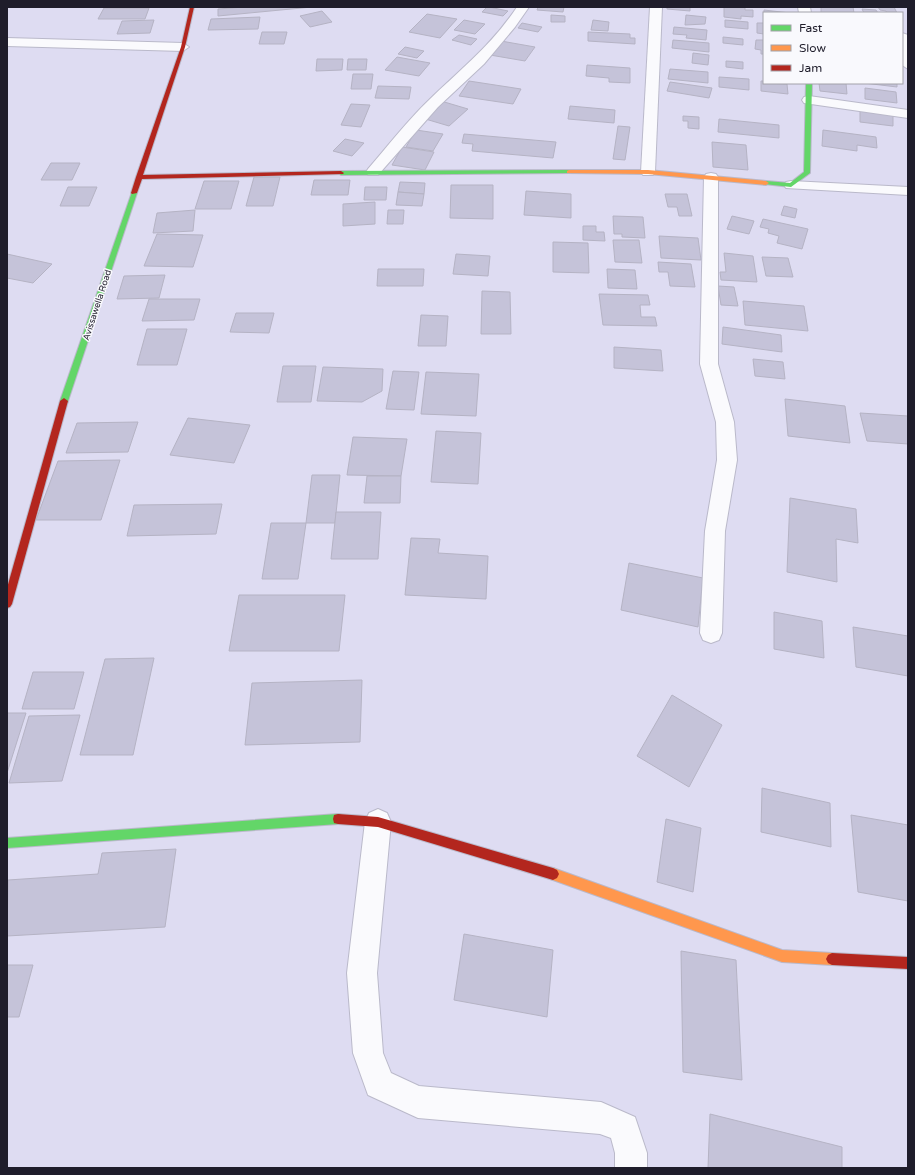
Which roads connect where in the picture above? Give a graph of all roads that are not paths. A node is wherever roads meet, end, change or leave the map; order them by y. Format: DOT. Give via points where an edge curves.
graph roads {
  1 [pos="192,7"];
  2 [pos="523,7"];
  3 [pos="656,7"];
  4 [pos="903,38"];
  5 [pos="7,42"];
  6 [pos="183,47"];
  7 [pos="908,52"];
  8 [pos="908,65"];
  9 [pos="809,84"];
  10 [pos="809,100"];
  11 [pos="908,114"];
  12 [pos="373,172"];
  13 [pos="648,172"];
  14 [pos="139,177"];
  15 [pos="711,177"];
  16 [pos="791,185"];
  17 [pos="908,191"];
  18 [pos="7,604"];
  19 [pos="710,633"];
  20 [pos="378,822"];
  21 [pos="7,844"];
  22 [pos="908,963"];
  23 [pos="631,1168"];
  1 -- 6 [label="street, Avissawella Road"];
  2 -- 12 [label="street" via="480,61 433,104"];
  3 -- 13 [label="street"];
  4 -- 7 [label="street"];
  5 -- 6 [label="street"];
  6 -- 14 [label="street, Avissawella Road"];
  7 -- 8 [label="street"];
  9 -- 10 [label="street"];
  10 -- 11 [label="street"];
  10 -- 16 [label="street" via="807,173"];
  12 -- 13 [label="street"];
  12 -- 14 [label="street"];
  13 -- 15 [label="street"];
  14 -- 18 [label="street, Avissawella Road" via="61,411"];
  15 -- 16 [label="street"];
  15 -- 19 [label="street" via="710,364 725,422 727,460 715,531"];
  16 -- 17 [label="street"];
  20 -- 21 [label="street" via="331,818"];
  20 -- 22 [label="street" via="561,876 782,956"];
  20 -- 23 [label="street" via="362,973 368,1053 379,1084 418,1102 601,1118 624,1128 631,1153"];
}
